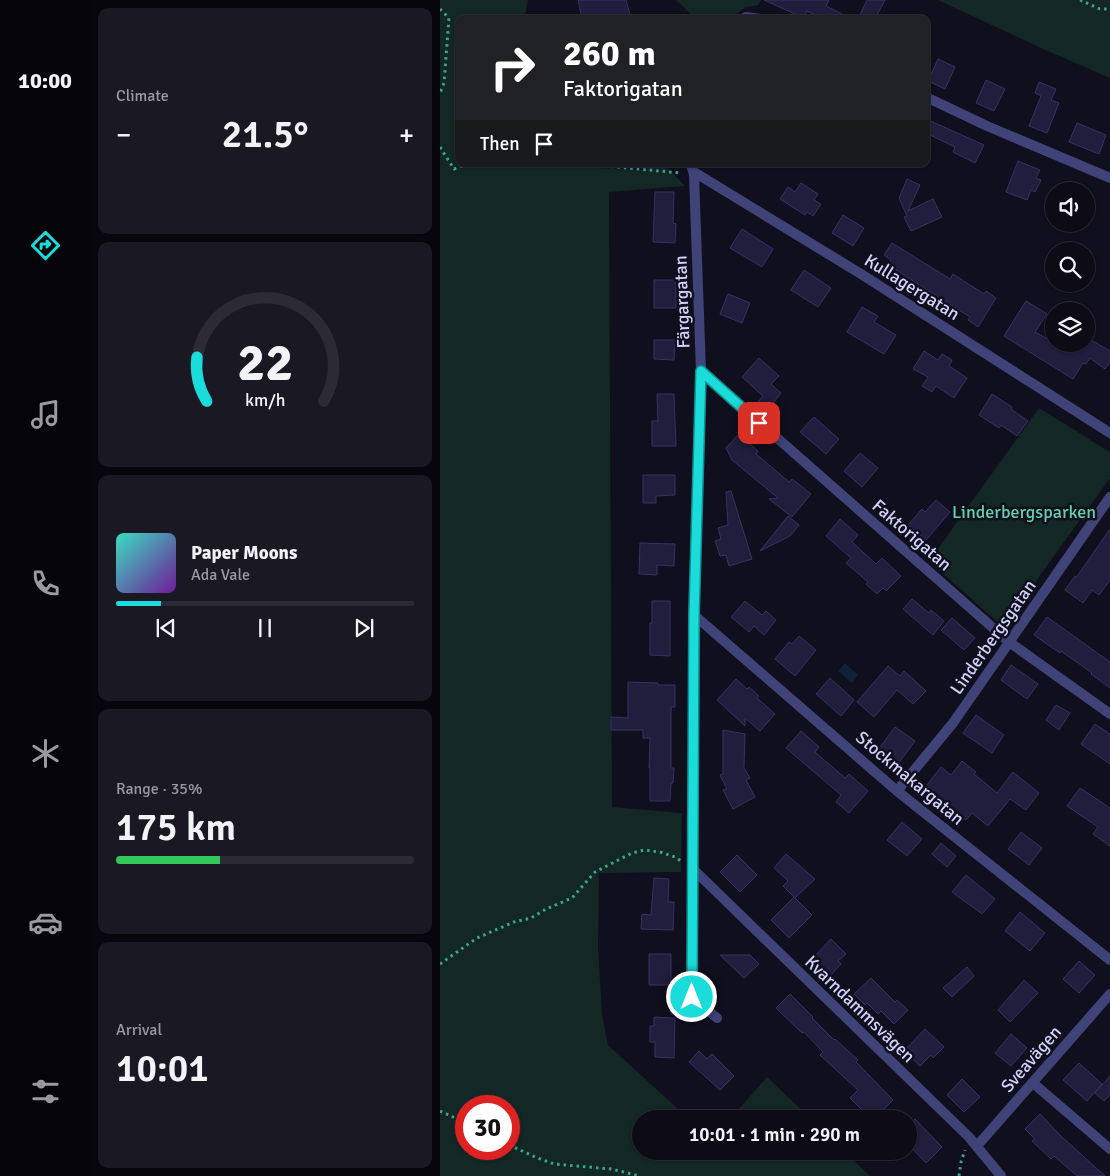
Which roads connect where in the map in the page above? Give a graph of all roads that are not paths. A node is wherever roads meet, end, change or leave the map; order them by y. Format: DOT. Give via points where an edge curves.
graph roads {
  1 [pos="930,99"];
  2 [pos="693,170"];
  3 [pos="1110,178"];
  4 [pos="701,371"];
  5 [pos="1110,433"];
  6 [pos="1110,497"];
  7 [pos="694,615"];
  8 [pos="1009,642"];
  9 [pos="1110,714"];
  10 [pos="898,791"];
  11 [pos="693,869"];
  12 [pos="1110,960"];
  13 [pos="1110,994"];
  14 [pos="717,1018"];
  15 [pos="1032,1083"];
  16 [pos="977,1146"];
  17 [pos="1110,1150"];
  18 [pos="1001,1176"];
  1 -- 3 [label="street"];
  2 -- 4 [label="street, Färgargatan"];
  2 -- 5 [label="street, Kullagergatan"];
  4 -- 7 [label="street, Färgargatan"];
  4 -- 8 [label="street, Faktorigatan"];
  6 -- 8 [label="street, Linderbergsgatan"];
  7 -- 10 [label="street, Stockmakargatan"];
  7 -- 11 [label="street, Färgargatan"];
  8 -- 9 [label="street, Faktorigatan"];
  8 -- 10 [label="street, Linderbergsgatan" via="953,723"];
  10 -- 12 [label="street, Stockmakargatan"];
  11 -- 14 [label="street, Färgargatan" via="692,997"];
  11 -- 16 [label="street, Kvarndammsvägen"];
  13 -- 15 [label="street, Sveavägen"];
  15 -- 16 [label="street, Sveavägen"];
  15 -- 17 [label="street"];
  16 -- 18 [label="street, Kvarndammsvägen"];
}
